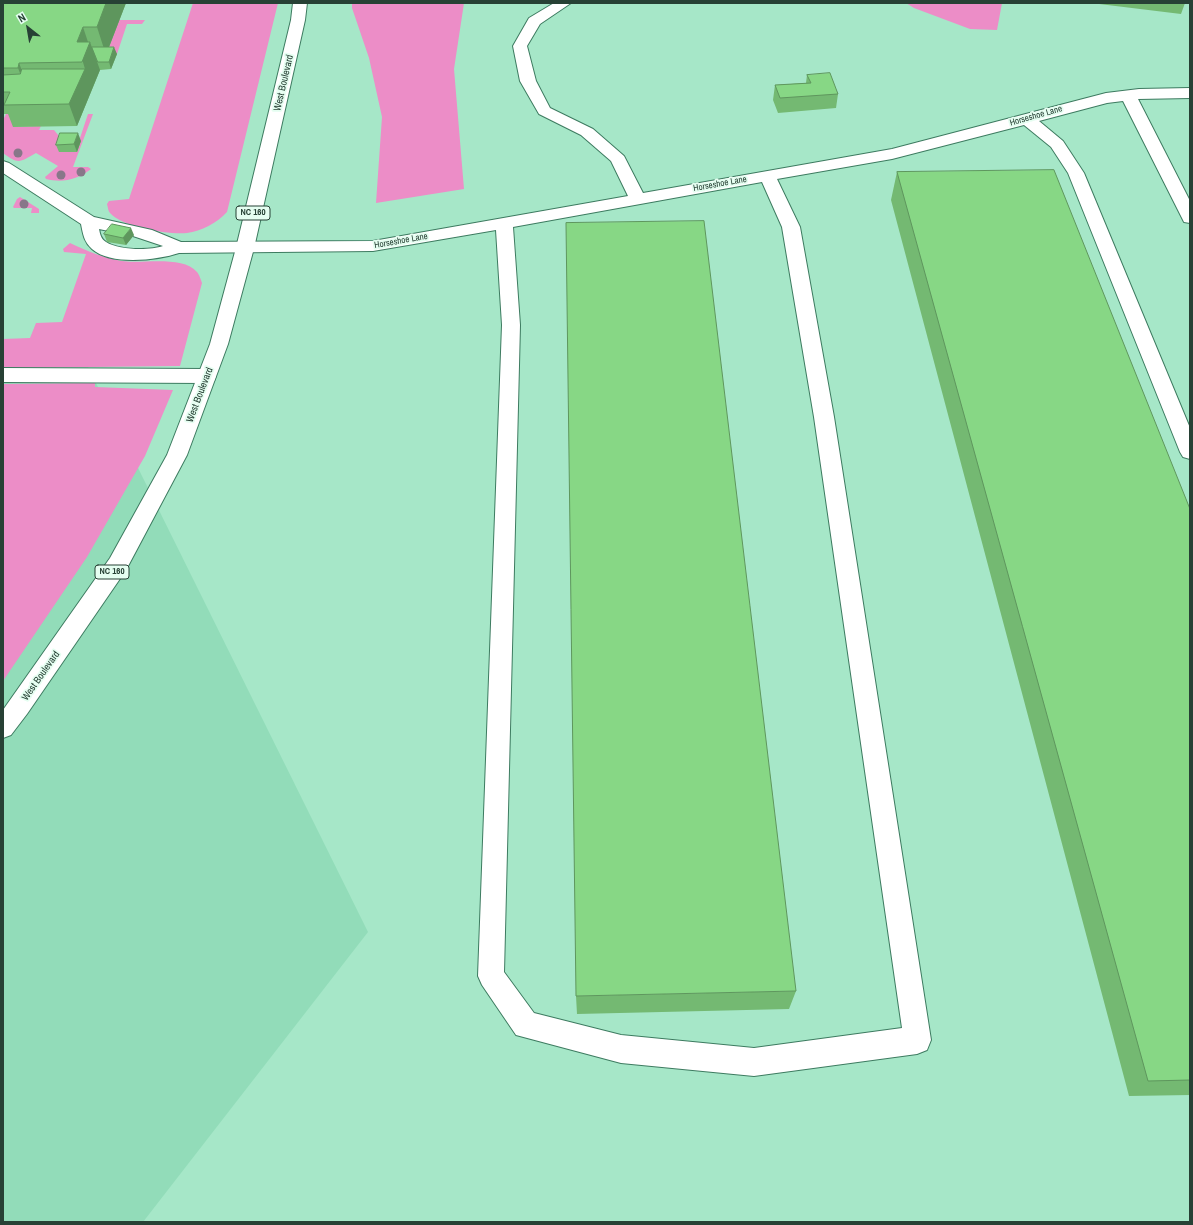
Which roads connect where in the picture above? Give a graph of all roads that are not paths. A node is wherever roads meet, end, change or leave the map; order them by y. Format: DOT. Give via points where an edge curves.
graph roads {
  1 [pos="300,3"];
  2 [pos="305,3"];
  3 [pos="564,3"];
  4 [pos="298,20"];
  5 [pos="1190,93"];
  6 [pos="1128,95"];
  7 [pos="1027,119"];
  8 [pos="3,166"];
  9 [pos="766,175"];
  10 [pos="637,198"];
  11 [pos="1190,218"];
  12 [pos="89,222"];
  13 [pos="504,223"];
  14 [pos="178,247"];
  15 [pos="245,248"];
  16 [pos="3,375"];
  17 [pos="207,376"];
  18 [pos="1190,452"];
  19 [pos="3,728"];
  1 -- 4 [label="main road, West Boulevard / NC 160"];
  2 -- 4 [label="main road, West Boulevard / NC 160"];
  3 -- 10 [label="main road" via="534,21 520,46 528,81 544,111 587,132 618,159"];
  4 -- 15 [label="main road, West Boulevard / NC 160"];
  5 -- 6 [label="main road, Horseshoe Lane"];
  6 -- 7 [label="main road, Horseshoe Lane" via="1076,105"];
  6 -- 11 [label="main road"];
  7 -- 9 [label="main road, Horseshoe Lane" via="892,154"];
  7 -- 18 [label="main road" via="1057,144 1076,172"];
  8 -- 12 [label="main road"];
  9 -- 10 [label="main road, Horseshoe Lane"];
  9 -- 13 [label="main road" via="791,227 824,417 917,1040 754,1062 621,1049 526,1025 491,976 511,325"];
  10 -- 13 [label="main road, Horseshoe Lane"];
  12 -- 14 [label="main road" via="118,226 155,236"];
  12 -- 14 [label="main road" via="92,238 99,246 111,251 144,254 160,253"];
  13 -- 15 [label="main road, Horseshoe Lane" via="373,246"];
  14 -- 15 [label="main road, Horseshoe Lane"];
  15 -- 17 [label="main road, West Boulevard / NC 160" via="219,344"];
  16 -- 17 [label="main road"];
  17 -- 19 [label="main road, West Boulevard / NC 160" via="177,455 118,564"];
}
